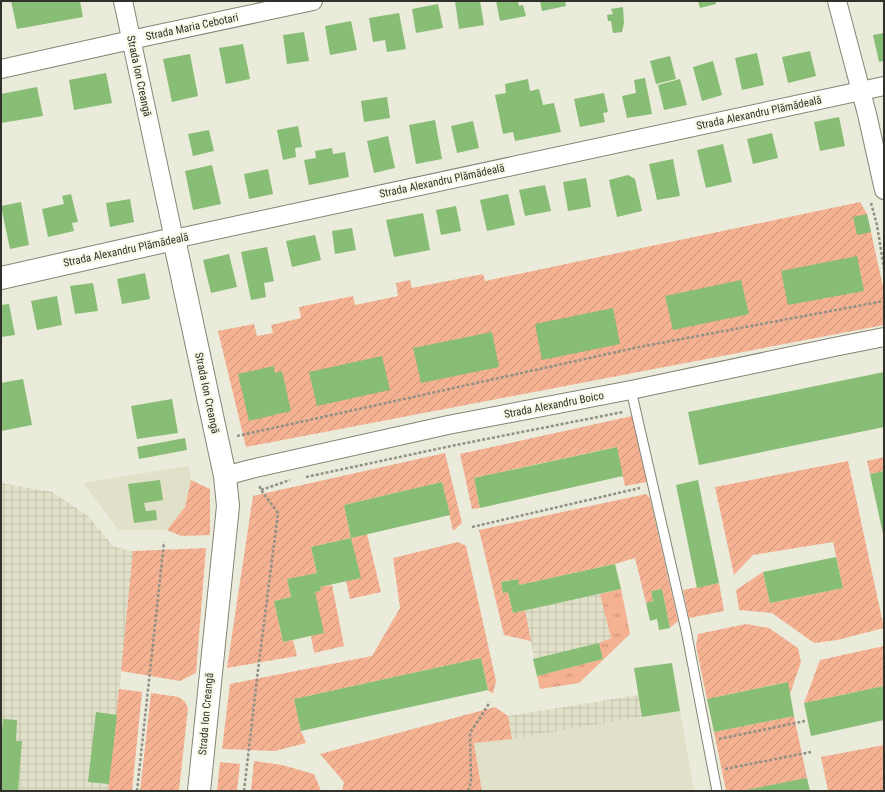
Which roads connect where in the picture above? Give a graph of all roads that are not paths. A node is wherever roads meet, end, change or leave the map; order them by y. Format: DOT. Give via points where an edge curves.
graph roads {
  1 [pos="123,1"];
  2 [pos="313,1"];
  3 [pos="837,1"];
  4 [pos="131,40"];
  5 [pos="1,69"];
  6 [pos="884,86"];
  7 [pos="861,91"];
  8 [pos="884,190"];
  9 [pos="174,239"];
  10 [pos="1,278"];
  11 [pos="884,338"];
  12 [pos="631,390"];
  13 [pos="224,476"];
  14 [pos="199,791"];
  15 [pos="717,791"];
  1 -- 4 [label="street, Strada Ion Creangă"];
  2 -- 4 [label="street, Strada Maria Cebotari"];
  3 -- 7 [label="street"];
  4 -- 5 [label="street, Strada Maria Cebotari"];
  4 -- 9 [label="street, Strada Ion Creangă"];
  6 -- 7 [label="street, Strada Alexandru Plămădeală"];
  7 -- 8 [label="street"];
  7 -- 9 [label="street, Strada Alexandru Plămădeală"];
  9 -- 10 [label="street, Strada Alexandru Plămădeală"];
  9 -- 13 [label="street, Strada Ion Creangă"];
  11 -- 12 [label="street, Strada Alexandru Boico"];
  12 -- 13 [label="street, Strada Alexandru Boico" via="448,425"];
  12 -- 15 [label="lane" via="686,630"];
  13 -- 14 [label="street, Strada Ion Creangă" via="228,506"];
}
